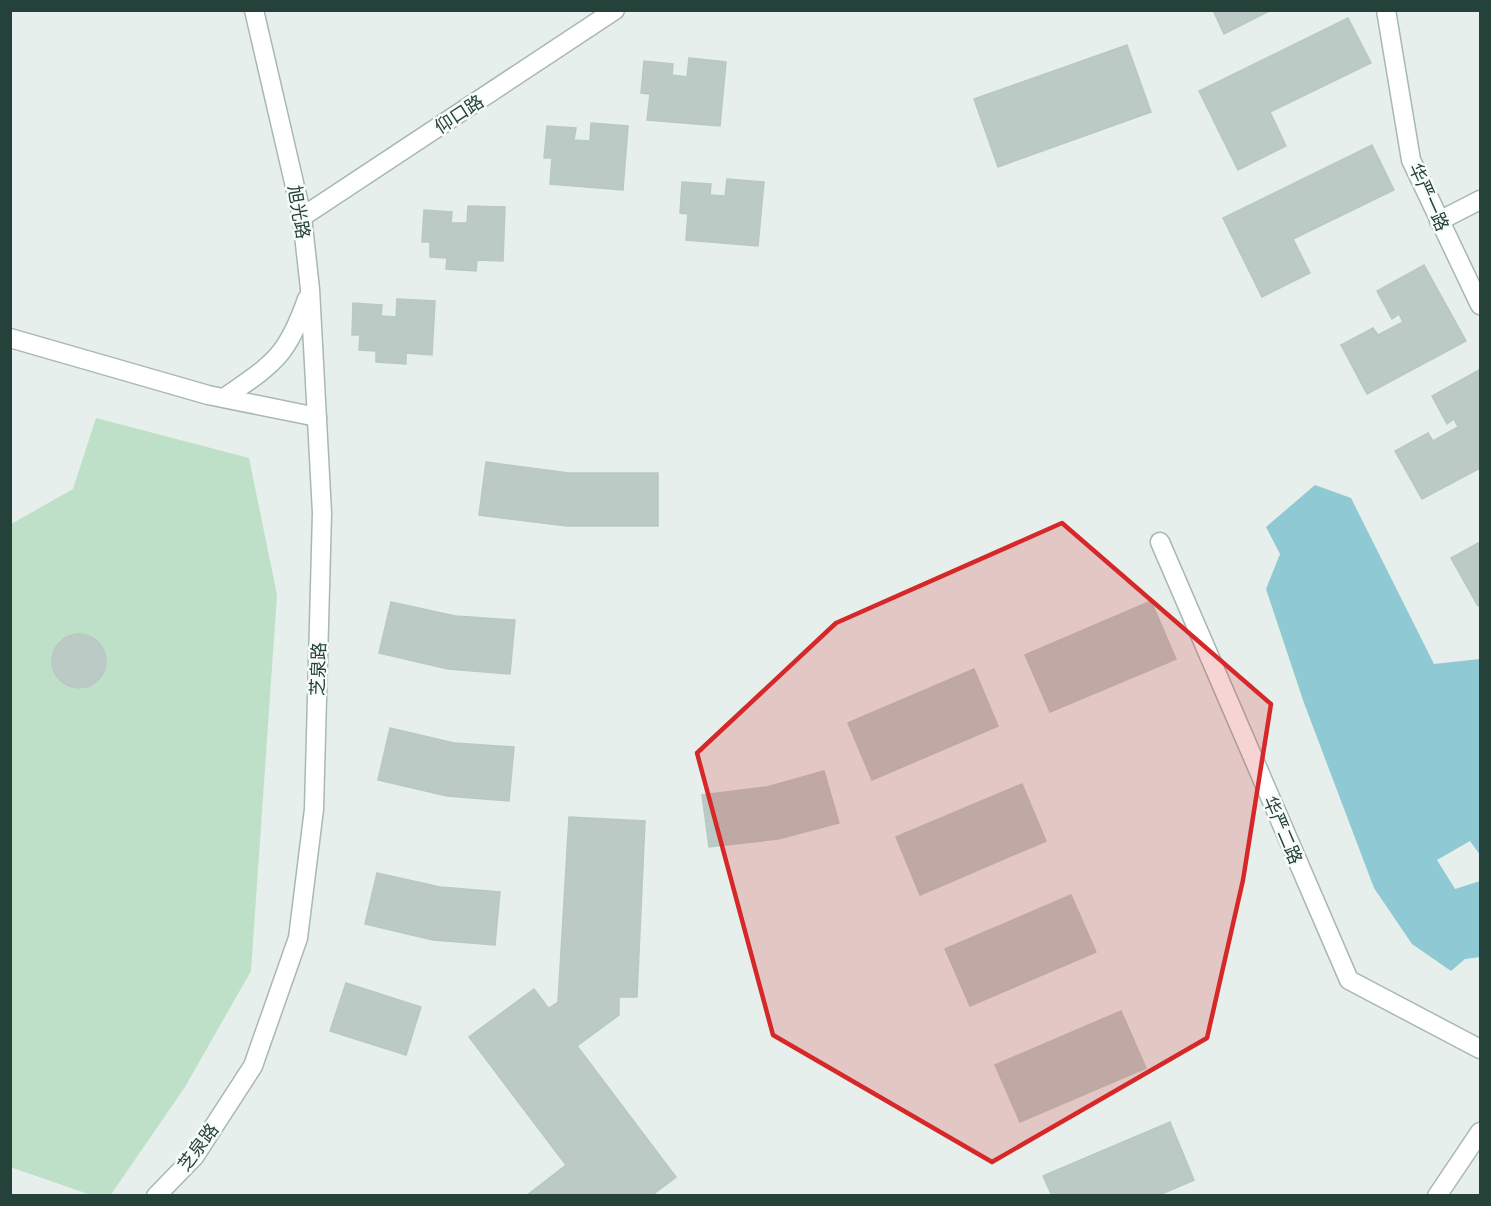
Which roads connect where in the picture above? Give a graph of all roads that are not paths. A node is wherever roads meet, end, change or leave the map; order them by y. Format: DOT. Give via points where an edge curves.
graph roads {
  1 [pos="254,10"];
  2 [pos="615,10"];
  3 [pos="1386,10"];
  4 [pos="1480,200"];
  5 [pos="302,217"];
  6 [pos="1439,221"];
  7 [pos="310,289"];
  8 [pos="1480,305"];
  9 [pos="10,338"];
  10 [pos="224,398"];
  11 [pos="317,417"];
  12 [pos="1160,542"];
  13 [pos="1480,1049"];
  14 [pos="1480,1132"];
  15 [pos="156,1196"];
  16 [pos="1437,1196"];
  1 -- 5 [label="street, 旭光路"];
  2 -- 5 [label="street, 仰口路"];
  3 -- 6 [label="street, 华严一路" via="1411,160"];
  4 -- 6 [label="street"];
  5 -- 7 [label="street, 旭光路"];
  6 -- 8 [label="street, 华严一路"];
  7 -- 10 [label="street" via="296,331 281,355"];
  7 -- 11 [label="street, 旭光路"];
  9 -- 10 [label="street"];
  10 -- 11 [label="street"];
  11 -- 15 [label="street, 芝泉路" via="322,513 314,809 298,938 253,1066 194,1157"];
  12 -- 13 [label="street, 华严二路" via="1349,980"];
  14 -- 16 [label="street"];
}
